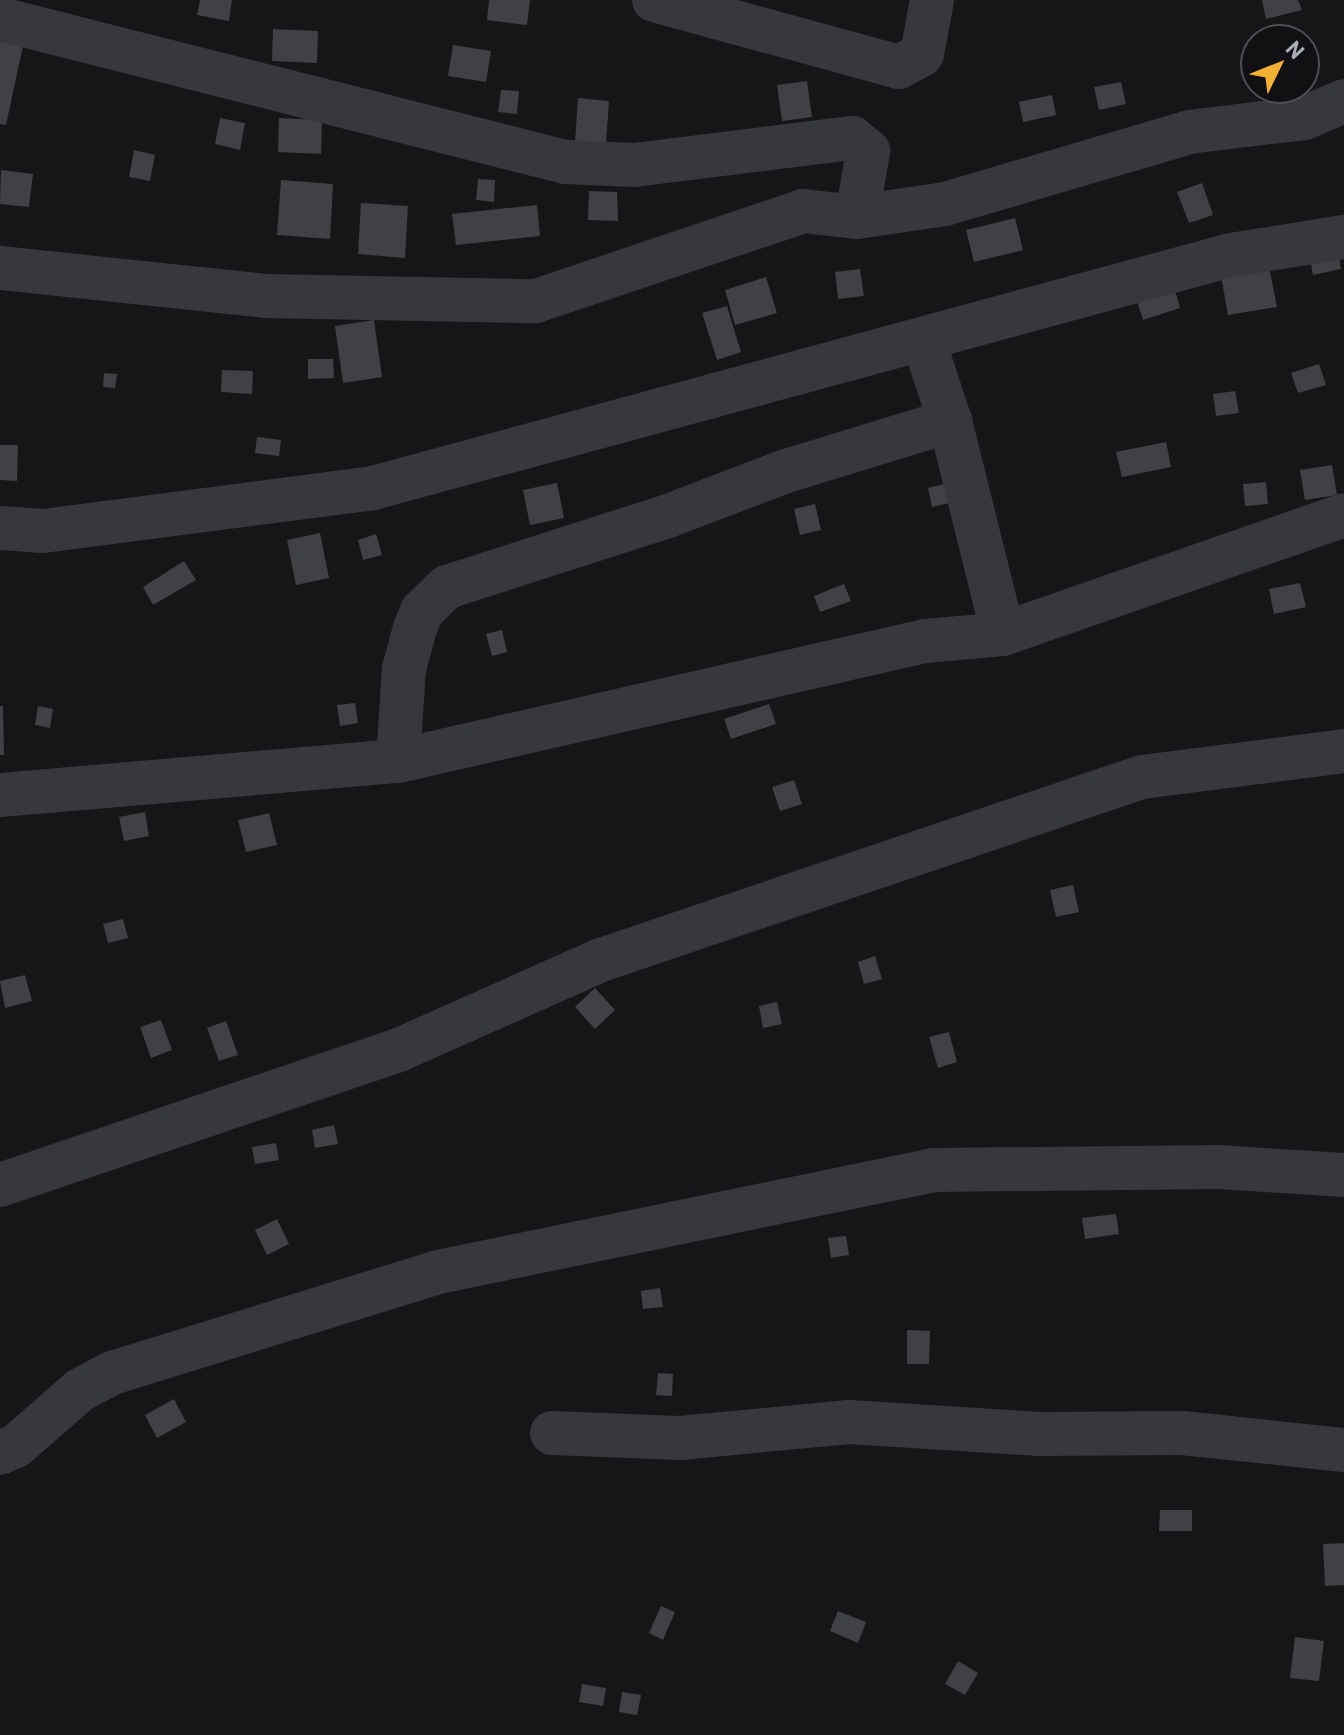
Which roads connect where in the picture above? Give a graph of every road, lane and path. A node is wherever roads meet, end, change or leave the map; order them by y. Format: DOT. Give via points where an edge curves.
graph roads {
  1 [pos="654,0"];
  2 [pos="932,0"];
  3 [pos="0,19"];
  4 [pos="1344,101"];
  5 [pos="857,217"];
  6 [pos="1344,237"];
  7 [pos="0,268"];
  8 [pos="923,339"];
  9 [pos="950,421"];
  10 [pos="1344,515"];
  11 [pos="0,528"];
  12 [pos="1003,634"];
  13 [pos="1344,751"];
  14 [pos="398,761"];
  15 [pos="0,795"];
  16 [pos="1344,1175"];
  17 [pos="0,1185"];
  18 [pos="552,1433"];
  19 [pos="1344,1450"];
  20 [pos="0,1453"];
  1 -- 2 [label="street" via="899,67 922,54"];
  3 -- 5 [label="street" via="565,162 634,165 852,138 868,151"];
  4 -- 5 [label="street" via="1304,118 1189,132 945,204"];
  5 -- 7 [label="street" via="803,211 553,299 522,302 266,296"];
  6 -- 8 [label="street" via="1231,255"];
  8 -- 9 [label="street"];
  8 -- 11 [label="street" via="373,488 43,531"];
  9 -- 12 [label="street"];
  9 -- 14 [label="street" via="447,587 422,611 415,628 404,669"];
  10 -- 12 [label="street"];
  12 -- 14 [label="street" via="925,641"];
  13 -- 17 [label="street" via="1142,777 601,960 401,1049"];
  14 -- 15 [label="street"];
  16 -- 20 [label="street" via="1219,1167 934,1170 438,1272 112,1373 80,1390 16,1446"];
  18 -- 19 [label="street" via="680,1438 849,1422 1040,1434 1182,1433"];
}
